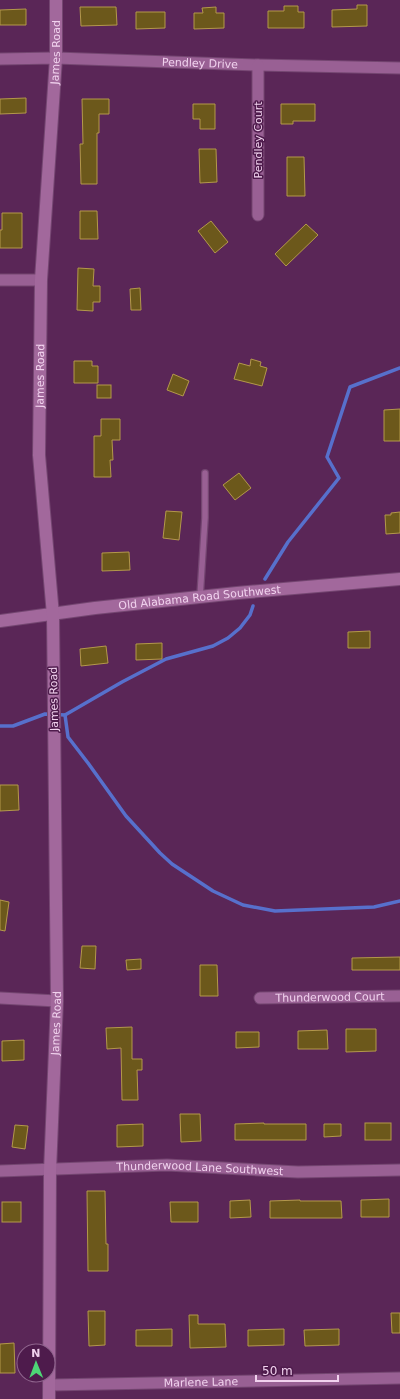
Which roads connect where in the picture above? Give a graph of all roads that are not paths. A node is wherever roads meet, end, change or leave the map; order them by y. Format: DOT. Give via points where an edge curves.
graph roads {
  1 [pos="56,0"];
  2 [pos="56,58"];
  3 [pos="0,59"];
  4 [pos="258,65"];
  5 [pos="400,68"];
  6 [pos="258,215"];
  7 [pos="0,280"];
  8 [pos="41,280"];
  9 [pos="205,473"];
  10 [pos="400,579"];
  11 [pos="200,598"];
  12 [pos="53,614"];
  13 [pos="0,621"];
  14 [pos="400,996"];
  15 [pos="0,998"];
  16 [pos="260,998"];
  17 [pos="57,1001"];
  18 [pos="50,1170"];
  19 [pos="400,1170"];
  20 [pos="0,1172"];
  21 [pos="400,1378"];
  22 [pos="50,1385"];
  23 [pos="49,1399"];
  1 -- 2 [label="street, James Road"];
  2 -- 3 [label="street, Pendley Drive"];
  2 -- 4 [label="street, Pendley Drive"];
  2 -- 8 [label="street, James Road"];
  4 -- 5 [label="street, Pendley Drive"];
  4 -- 6 [label="street, Pendley Court"];
  7 -- 8 [label="street"];
  8 -- 12 [label="street, James Road" via="39,455"];
  9 -- 11 [label="lane"];
  10 -- 11 [label="street, Old Alabama Road Southwest"];
  11 -- 12 [label="street, Old Alabama Road Southwest"];
  12 -- 13 [label="street, Old Alabama Road Southwest"];
  12 -- 17 [label="street, James Road"];
  14 -- 16 [label="street, Thunderwood Court"];
  15 -- 17 [label="street"];
  17 -- 18 [label="street, James Road"];
  18 -- 19 [label="street, Thunderwood Lane Southwest" via="167,1165 298,1172"];
  18 -- 20 [label="street, Thunderwood Lane Southwest"];
  18 -- 22 [label="street, James Road"];
  21 -- 22 [label="street, Marlene Lane"];
  22 -- 23 [label="street, James Road"];
}
